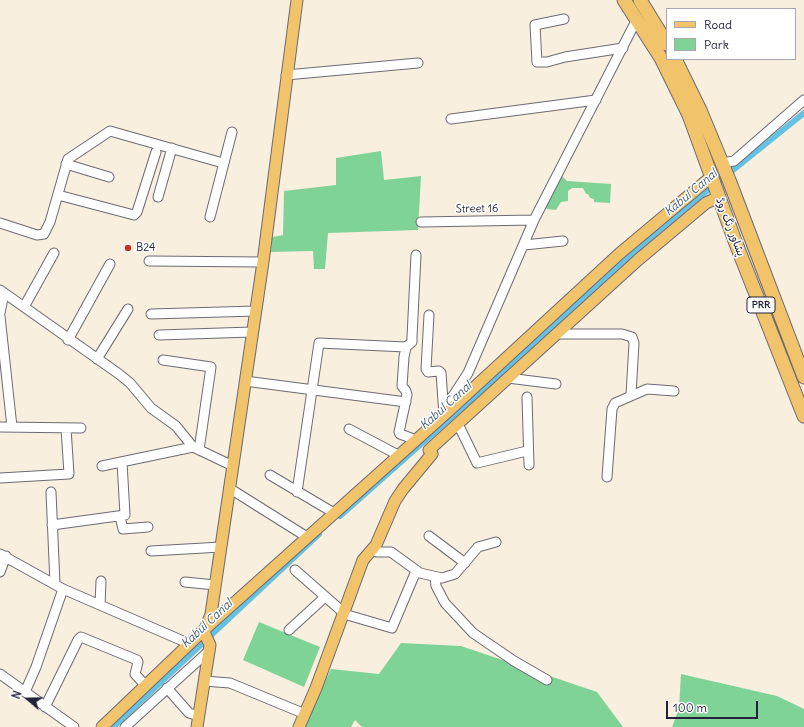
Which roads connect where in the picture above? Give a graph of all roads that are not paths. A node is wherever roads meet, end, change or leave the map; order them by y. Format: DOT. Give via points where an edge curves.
graph roads {
  1 [pos="296,0"];
  2 [pos="624,0"];
  3 [pos="644,2"];
  4 [pos="564,19"];
  5 [pos="637,19"];
  6 [pos="666,42"];
  7 [pos="623,48"];
  8 [pos="675,60"];
  9 [pos="418,64"];
  10 [pos="286,75"];
  11 [pos="596,100"];
  12 [pos="804,100"];
  13 [pos="451,119"];
  14 [pos="232,132"];
  15 [pos="172,148"];
  16 [pos="156,152"];
  17 [pos="223,163"];
  18 [pos="66,164"];
  19 [pos="722,165"];
  20 [pos="109,176"];
  21 [pos="711,178"];
  22 [pos="146,183"];
  23 [pos="161,187"];
  24 [pos="58,195"];
  25 [pos="718,195"];
  26 [pos="158,197"];
  27 [pos="210,217"];
  28 [pos="534,220"];
  29 [pos="420,222"];
  30 [pos="0,223"];
  31 [pos="563,241"];
  32 [pos="524,244"];
  33 [pos="54,253"];
  34 [pos="416,255"];
  35 [pos="149,261"];
  36 [pos="263,262"];
  37 [pos="110,264"];
  38 [pos="764,271"];
  39 [pos="750,277"];
  40 [pos="2,292"];
  41 [pos="24,307"];
  42 [pos="128,309"];
  43 [pos="256,311"];
  44 [pos="151,314"];
  45 [pos="0,315"];
  46 [pos="429,315"];
  47 [pos="252,332"];
  48 [pos="556,334"];
  49 [pos="1,335"];
  50 [pos="159,335"];
  51 [pos="68,340"];
  52 [pos="406,347"];
  53 [pos="97,359"];
  54 [pos="162,360"];
  55 [pos="804,377"];
  56 [pos="508,378"];
  57 [pos="245,381"];
  58 [pos="4,382"];
  59 [pos="556,384"];
  60 [pos="312,390"];
  61 [pos="674,391"];
  62 [pos="631,395"];
  63 [pos="527,396"];
  64 [pos="406,402"];
  65 [pos="453,407"];
  66 [pos="444,415"];
  67 [pos="804,416"];
  68 [pos="458,424"];
  69 [pos="0,427"];
  70 [pos="12,427"];
  71 [pos="66,428"];
  72 [pos="81,428"];
  73 [pos="349,429"];
  74 [pos="422,442"];
  75 [pos="196,448"];
  76 [pos="527,451"];
  77 [pos="398,455"];
  78 [pos="122,462"];
  79 [pos="529,465"];
  80 [pos="102,466"];
  81 [pos="233,466"];
  82 [pos="270,475"];
  83 [pos="607,477"];
  84 [pos="0,478"];
  85 [pos="229,488"];
  86 [pos="51,492"];
  87 [pos="297,492"];
  88 [pos="334,513"];
  89 [pos="120,517"];
  90 [pos="52,525"];
  91 [pos="148,527"];
  92 [pos="429,536"];
  93 [pos="307,537"];
  94 [pos="496,542"];
  95 [pos="221,547"];
  96 [pos="373,550"];
  97 [pos="152,551"];
  98 [pos="3,555"];
  99 [pos="465,563"];
  100 [pos="296,570"];
  101 [pos="416,571"];
  102 [pos="0,572"];
  103 [pos="435,577"];
  104 [pos="101,581"];
  105 [pos="186,582"];
  106 [pos="215,586"];
  107 [pos="59,587"];
  108 [pos="325,598"];
  109 [pos="100,605"];
  110 [pos="344,614"];
  111 [pos="289,630"];
  112 [pos="207,639"];
  113 [pos="190,644"];
  114 [pos="0,674"];
  115 [pos="547,680"];
  116 [pos="204,681"];
  117 [pos="145,685"];
  118 [pos="167,688"];
  119 [pos="25,692"];
  120 [pos="45,707"];
  121 [pos="305,714"];
  122 [pos="198,722"];
  123 [pos="130,725"];
  124 [pos="74,727"];
  125 [pos="102,727"];
  126 [pos="300,727"];
  1 -- 10 [label="main road"];
  2 -- 5 [label="highway, پشاور رنگ روڈ / PRR"];
  3 -- 6 [label="highway"];
  4 -- 7 [label="street" via="535,25 537,62"];
  5 -- 7 [label="street"];
  5 -- 21 [label="highway, پشاور رنگ روڈ / PRR" via="673,80 689,115"];
  7 -- 11 [label="street"];
  8 -- 19 [label="highway, پشاور رنگ روڈ / PRR" via="700,110"];
  9 -- 10 [label="street"];
  10 -- 36 [label="main road"];
  11 -- 13 [label="street"];
  11 -- 28 [label="street"];
  12 -- 19 [label="street" via="734,161"];
  14 -- 17 [label="street"];
  15 -- 17 [label="street"];
  15 -- 18 [label="street" via="110,131 70,156"];
  15 -- 23 [label="street"];
  16 -- 22 [label="street"];
  17 -- 27 [label="street"];
  18 -- 20 [label="street"];
  18 -- 24 [label="street"];
  19 -- 38 [label="highway, پشاور رنگ روڈ / PRR"];
  21 -- 25 [label="highway, پشاور رنگ روڈ / PRR"];
  21 -- 65 [label="main road" via="619,254"];
  22 -- 23 [label="street"];
  22 -- 24 [label="street" via="134,215"];
  23 -- 26 [label="street"];
  24 -- 30 [label="street" via="44,234 37,235"];
  25 -- 39 [label="highway, پشاور رنگ روڈ / PRR"];
  25 -- 48 [label="main road" via="672,230"];
  28 -- 29 [label="street, Street 16"];
  28 -- 32 [label="street"];
  31 -- 32 [label="street"];
  32 -- 65 [label="street" via="468,373 449,402"];
  33 -- 41 [label="street"];
  34 -- 52 [label="street" via="412,342"];
  35 -- 36 [label="street"];
  36 -- 43 [label="main road"];
  37 -- 51 [label="street"];
  38 -- 39 [label="highway"];
  38 -- 55 [label="highway, پشاور رنگ روڈ / PRR"];
  39 -- 67 [label="highway, پشاور رنگ روڈ / PRR"];
  40 -- 41 [label="street"];
  40 -- 45 [label="street"];
  41 -- 51 [label="street"];
  42 -- 53 [label="street"];
  43 -- 44 [label="street"];
  43 -- 47 [label="main road"];
  45 -- 49 [label="street"];
  46 -- 66 [label="street" via="426,369 428,372 441,373"];
  47 -- 50 [label="street"];
  47 -- 57 [label="main road"];
  48 -- 56 [label="main road"];
  48 -- 62 [label="street" via="622,334 632,337 634,343"];
  49 -- 58 [label="street"];
  51 -- 53 [label="street"];
  52 -- 60 [label="street" via="319,342"];
  52 -- 64 [label="street" via="402,386 407,392"];
  53 -- 75 [label="street" via="130,383 147,404 176,426"];
  54 -- 75 [label="street" via="211,367"];
  56 -- 59 [label="street"];
  56 -- 68 [label="main road"];
  57 -- 60 [label="street"];
  57 -- 81 [label="main road"];
  58 -- 70 [label="street"];
  60 -- 64 [label="street"];
  60 -- 87 [label="street"];
  61 -- 62 [label="street" via="647,389"];
  62 -- 83 [label="street" via="615,403 612,409"];
  63 -- 76 [label="street"];
  64 -- 74 [label="street" via="399,433"];
  65 -- 66 [label="main road"];
  66 -- 74 [label="main road"];
  68 -- 74 [label="main road"];
  68 -- 76 [label="street" via="477,463"];
  69 -- 70 [label="street"];
  70 -- 71 [label="street"];
  71 -- 72 [label="street"];
  71 -- 84 [label="street" via="69,474"];
  73 -- 77 [label="street"];
  74 -- 77 [label="main road"];
  74 -- 96 [label="main road" via="432,454 396,501"];
  75 -- 78 [label="street"];
  75 -- 81 [label="street"];
  76 -- 79 [label="street"];
  77 -- 88 [label="main road"];
  78 -- 80 [label="street"];
  78 -- 89 [label="street" via="125,514"];
  81 -- 85 [label="main road"];
  82 -- 87 [label="street"];
  85 -- 93 [label="street"];
  85 -- 95 [label="main road"];
  86 -- 90 [label="street"];
  87 -- 88 [label="street"];
  88 -- 93 [label="main road"];
  89 -- 90 [label="street"];
  89 -- 91 [label="street" via="123,529"];
  90 -- 107 [label="street"];
  92 -- 99 [label="street"];
  93 -- 112 [label="main road"];
  94 -- 99 [label="street" via="478,547"];
  95 -- 97 [label="street"];
  95 -- 106 [label="main road"];
  96 -- 101 [label="street" via="394,553"];
  96 -- 110 [label="main road" via="363,560"];
  98 -- 102 [label="street"];
  98 -- 107 [label="street"];
  99 -- 103 [label="street" via="455,574"];
  100 -- 108 [label="street"];
  101 -- 103 [label="street"];
  101 -- 110 [label="street" via="392,628"];
  103 -- 115 [label="street" via="436,586 445,603 473,633"];
  104 -- 109 [label="street"];
  105 -- 106 [label="street"];
  106 -- 112 [label="main road"];
  107 -- 109 [label="street"];
  107 -- 119 [label="street" via="36,667"];
  108 -- 110 [label="street"];
  108 -- 111 [label="street"];
  109 -- 113 [label="street"];
  110 -- 121 [label="main road"];
  112 -- 113 [label="main road"];
  112 -- 116 [label="main road"];
  112 -- 118 [label="street"];
  113 -- 117 [label="main road"];
  114 -- 119 [label="street"];
  116 -- 121 [label="street" via="230,683"];
  116 -- 122 [label="main road"];
  117 -- 120 [label="street" via="135,674 137,660 81,637"];
  117 -- 125 [label="main road"];
  118 -- 122 [label="street"];
  118 -- 123 [label="street"];
  119 -- 120 [label="street"];
  120 -- 124 [label="street"];
  121 -- 126 [label="main road"];
}
